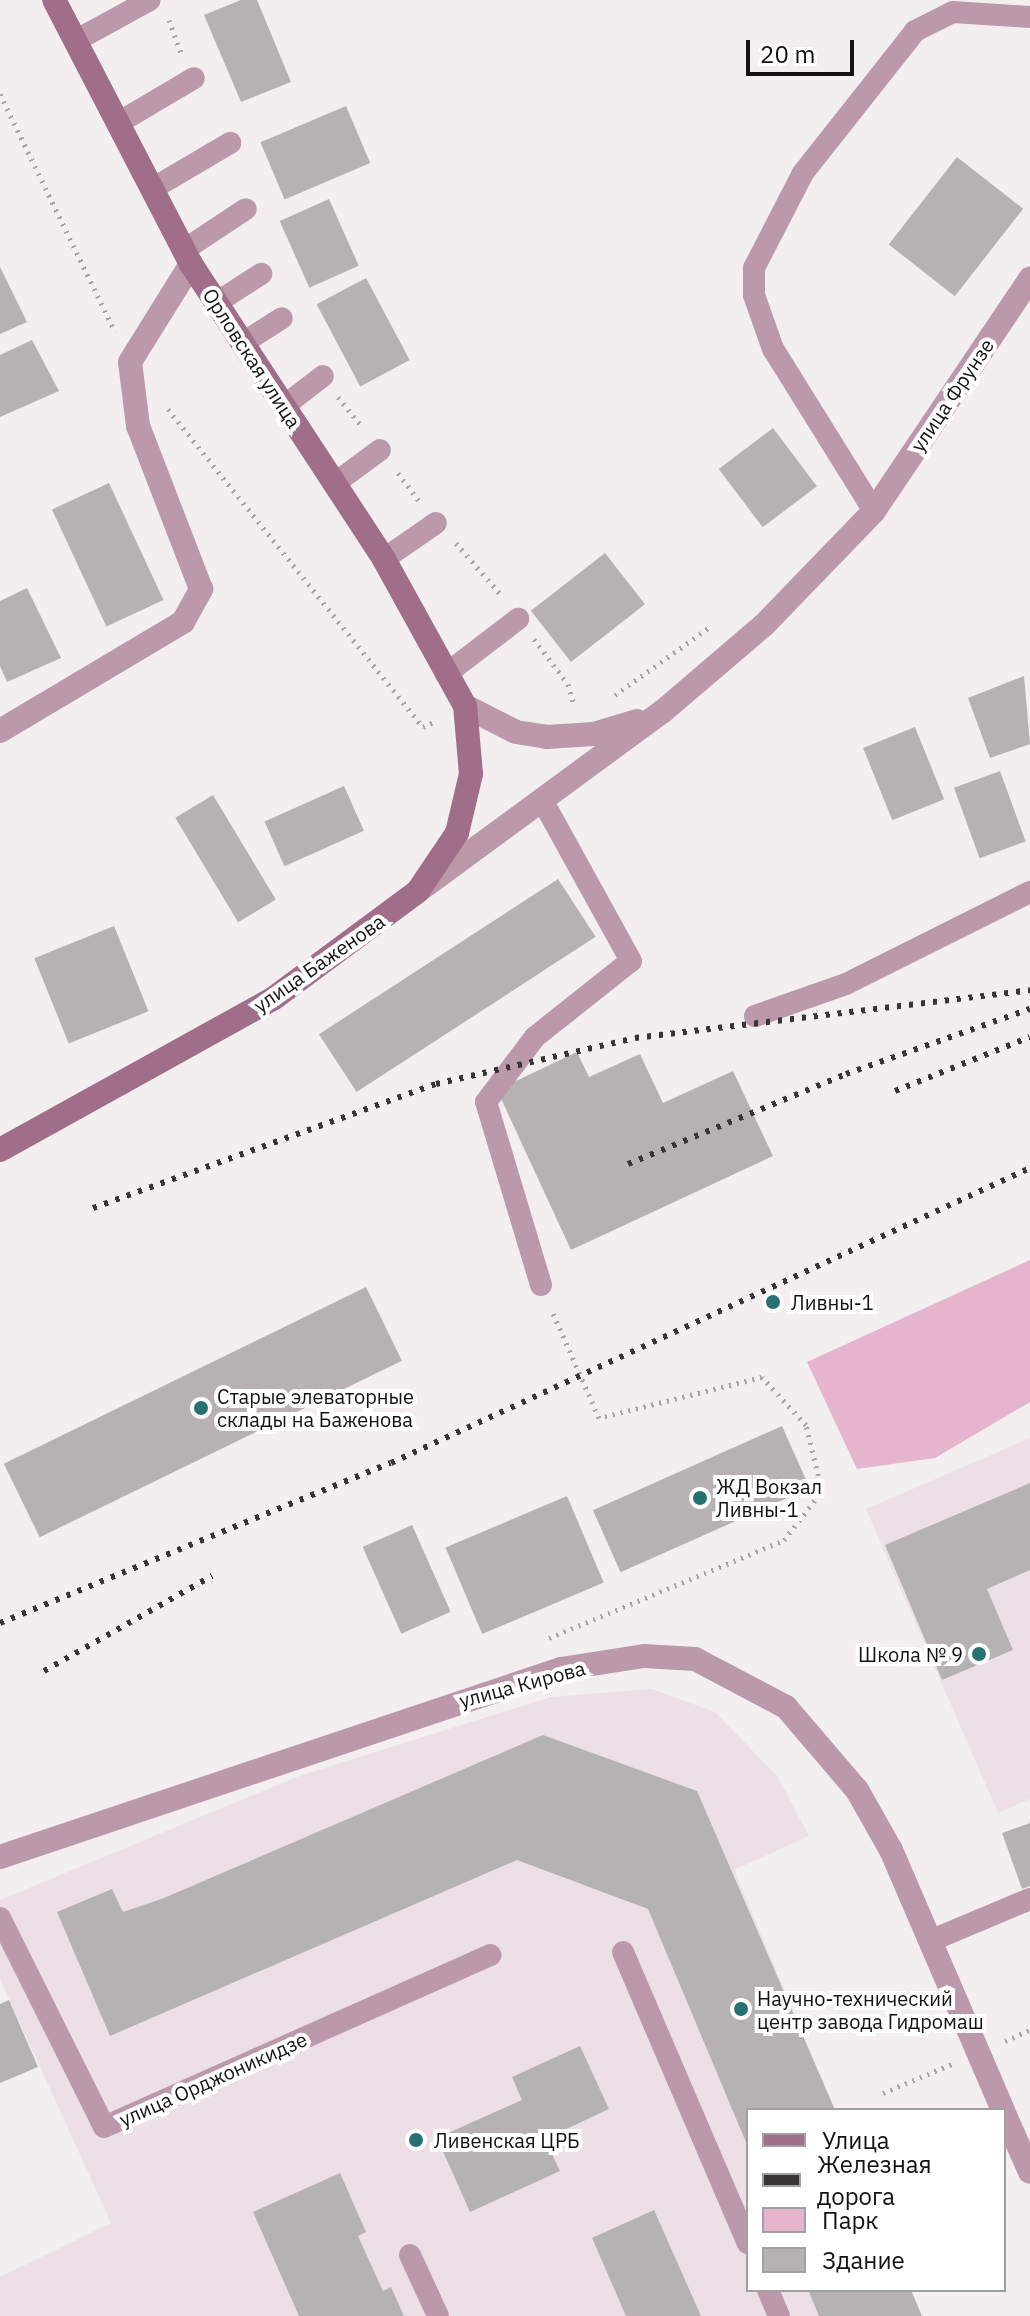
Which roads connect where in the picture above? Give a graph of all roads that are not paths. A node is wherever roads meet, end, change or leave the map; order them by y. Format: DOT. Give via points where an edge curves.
graph roads {
  1 [pos="54,0"];
  2 [pos="158,7"];
  3 [pos="1030,17"];
  4 [pos="75,41"];
  5 [pos="194,78"];
  6 [pos="118,123"];
  7 [pos="230,143"];
  8 [pos="152,189"];
  9 [pos="246,209"];
  10 [pos="187,257"];
  11 [pos="261,274"];
  12 [pos="1030,279"];
  13 [pos="216,303"];
  14 [pos="282,318"];
  15 [pos="243,343"];
  16 [pos="323,376"];
  17 [pos="284,406"];
  18 [pos="380,450"];
  19 [pos="334,484"];
  20 [pos="874,511"];
  21 [pos="436,523"];
  22 [pos="384,559"];
  23 [pos="518,619"];
  24 [pos="446,674"];
  25 [pos="465,706"];
  26 [pos="662,712"];
  27 [pos="0,731"];
  28 [pos="542,800"];
  29 [pos="418,891"];
  30 [pos="1030,892"];
  31 [pos="755,1016"];
  32 [pos="0,1150"];
  33 [pos="541,1285"];
  34 [pos="0,1857"];
  35 [pos="1030,1899"];
  36 [pos="0,1918"];
  37 [pos="930,1941"];
  38 [pos="623,1952"];
  39 [pos="490,1955"];
  40 [pos="1002,2108"];
  41 [pos="1006,2118"];
  42 [pos="1030,2172"];
  43 [pos="746,2238"];
  44 [pos="410,2255"];
  45 [pos="769,2292"];
  46 [pos="438,2316"];
  47 [pos="779,2316"];
  1 -- 4 [label="main road, Орловская улица"];
  2 -- 4 [label="lane"];
  3 -- 20 [label="lane" via="953,12 915,31 803,173 754,268 754,295 773,349"];
  4 -- 6 [label="main road, Орловская улица"];
  5 -- 6 [label="lane"];
  6 -- 8 [label="main road, Орловская улица"];
  7 -- 8 [label="lane"];
  8 -- 10 [label="main road, Орловская улица"];
  9 -- 10 [label="lane"];
  10 -- 13 [label="main road, Орловская улица"];
  10 -- 27 [label="street" via="130,362 138,426 201,589 183,622"];
  11 -- 13 [label="lane"];
  12 -- 20 [label="street, улица Фрунзе"];
  13 -- 15 [label="main road, Орловская улица"];
  14 -- 15 [label="lane"];
  15 -- 17 [label="main road, Орловская улица"];
  16 -- 17 [label="lane"];
  17 -- 19 [label="main road, Орловская улица"];
  18 -- 19 [label="lane"];
  19 -- 22 [label="main road, Орловская улица"];
  20 -- 26 [label="street, улица Фрунзе" via="764,625"];
  21 -- 22 [label="lane"];
  22 -- 24 [label="main road, Орловская улица"];
  23 -- 24 [label="lane"];
  24 -- 25 [label="main road, Орловская улица"];
  25 -- 26 [label="street" via="516,732 561,739"];
  25 -- 29 [label="main road, улица Баженова" via="471,755 465,806 450,845"];
  26 -- 28 [label="street, улица Фрунзе"];
  28 -- 29 [label="street, улица Фрунзе"];
  28 -- 33 [label="lane" via="631,961 535,1037 486,1102"];
  29 -- 32 [label="main road, улица Баженова" via="274,998"];
  30 -- 31 [label="lane" via="846,984"];
  34 -- 37 [label="street, улица Кирова" via="495,1688 561,1669 669,1656 710,1663 751,1684 818,1737 875,1820"];
  35 -- 37 [label="lane"];
  36 -- 39 [label="lane, улица Орджоникидзе" via="104,2127"];
  37 -- 40 [label="street, улица Кирова"];
  38 -- 43 [label="lane"];
  41 -- 42 [label="street, улица Кирова"];
  44 -- 46 [label="lane"];
  45 -- 47 [label="lane"];
}
